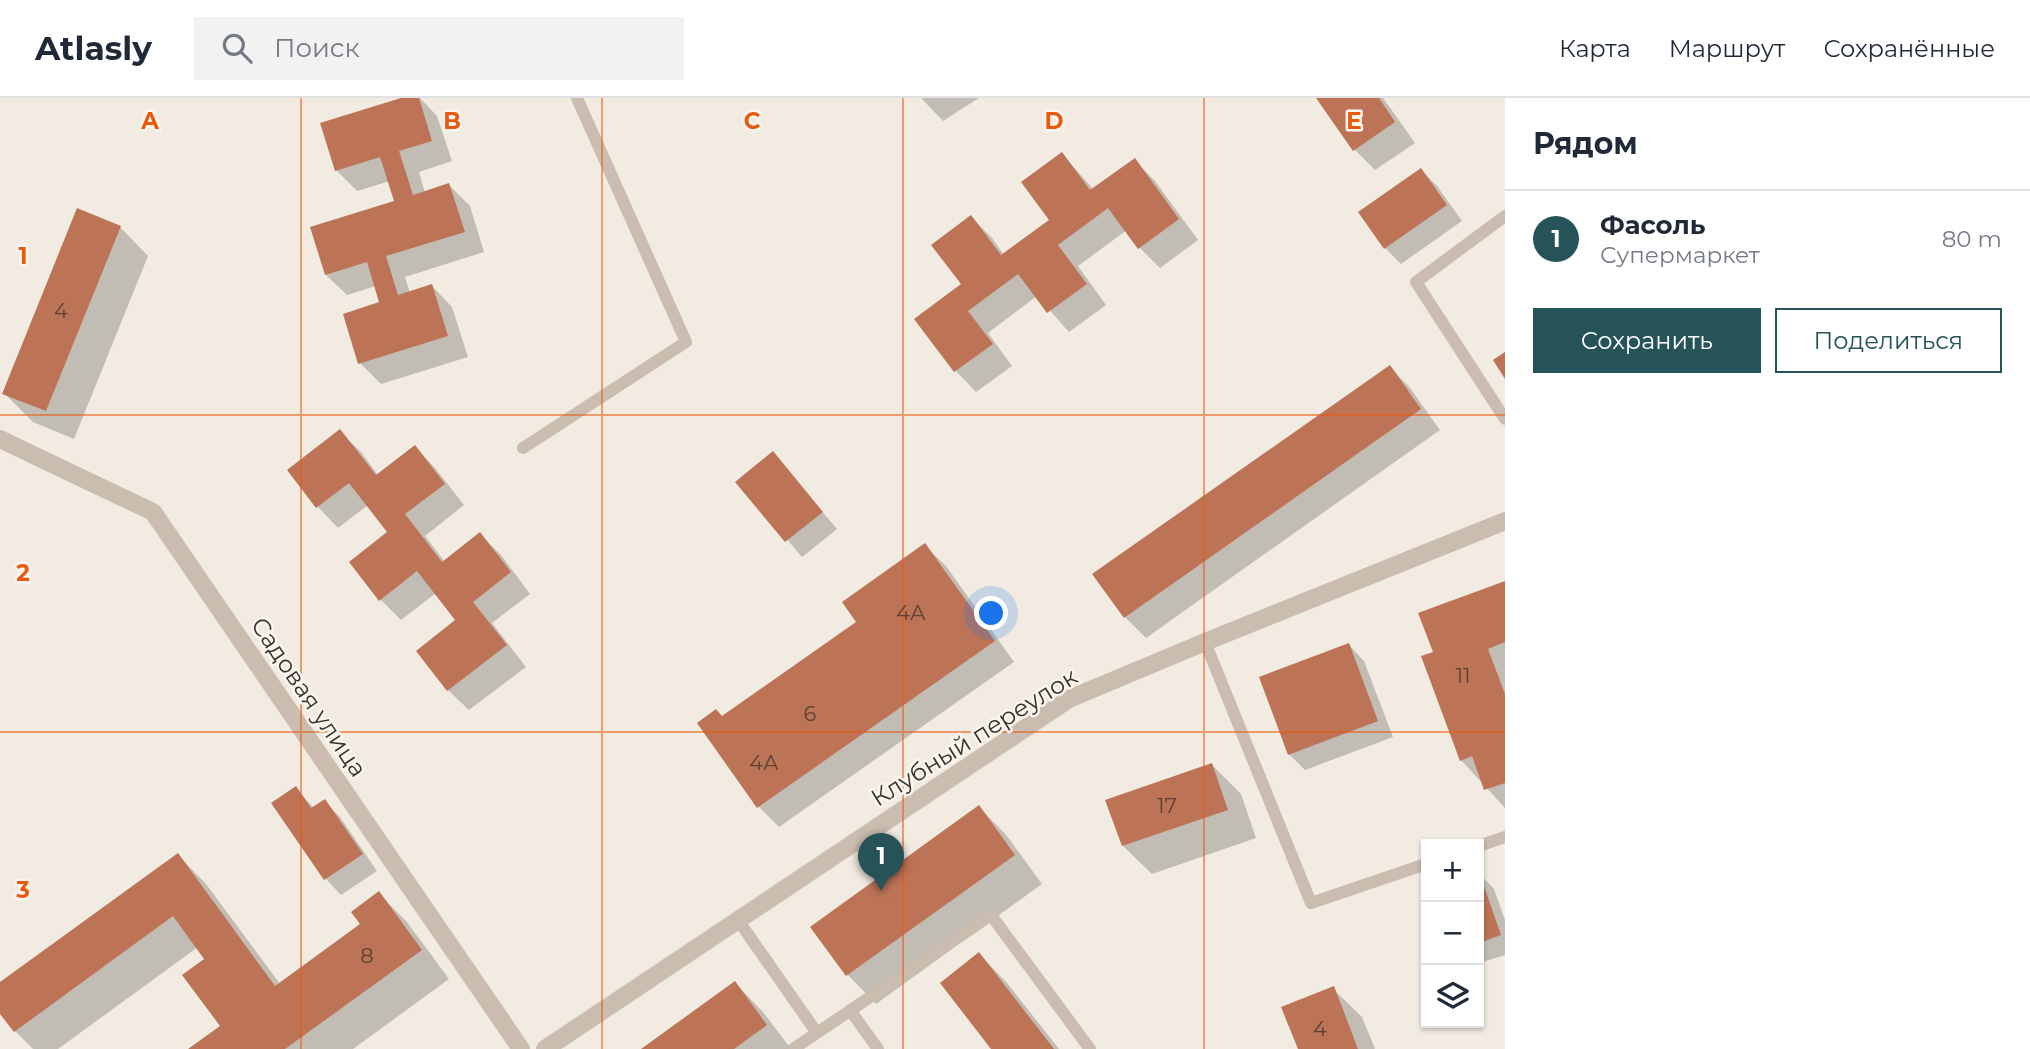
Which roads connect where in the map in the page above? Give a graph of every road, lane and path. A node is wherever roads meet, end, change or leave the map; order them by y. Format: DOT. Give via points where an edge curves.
graph roads {
  1 [pos="577,98"];
  2 [pos="1505,216"];
  3 [pos="1505,419"];
  4 [pos="0,439"];
  5 [pos="523,448"];
  6 [pos="1505,521"];
  7 [pos="1205,642"];
  8 [pos="1505,837"];
  9 [pos="1484,844"];
  10 [pos="1421,866"];
  11 [pos="738,920"];
  12 [pos="850,1010"];
  13 [pos="817,1032"];
  14 [pos="521,1049"];
  15 [pos="545,1049"];
  16 [pos="793,1049"];
  17 [pos="878,1049"];
  18 [pos="1090,1049"];
  1 -- 5 [label="lane" via="686,342"];
  2 -- 3 [label="lane" via="1416,282"];
  4 -- 14 [label="street, Садовая улица" via="153,512"];
  6 -- 7 [label="street, Клубный переулок"];
  7 -- 10 [label="lane" via="1311,903"];
  7 -- 11 [label="street, Клубный переулок" via="1069,699"];
  8 -- 9 [label="lane"];
  11 -- 13 [label="lane"];
  11 -- 15 [label="street, Клубный переулок"];
  12 -- 13 [label="lane"];
  12 -- 17 [label="lane"];
  12 -- 18 [label="lane" via="990,915"];
  13 -- 16 [label="lane"];
}
